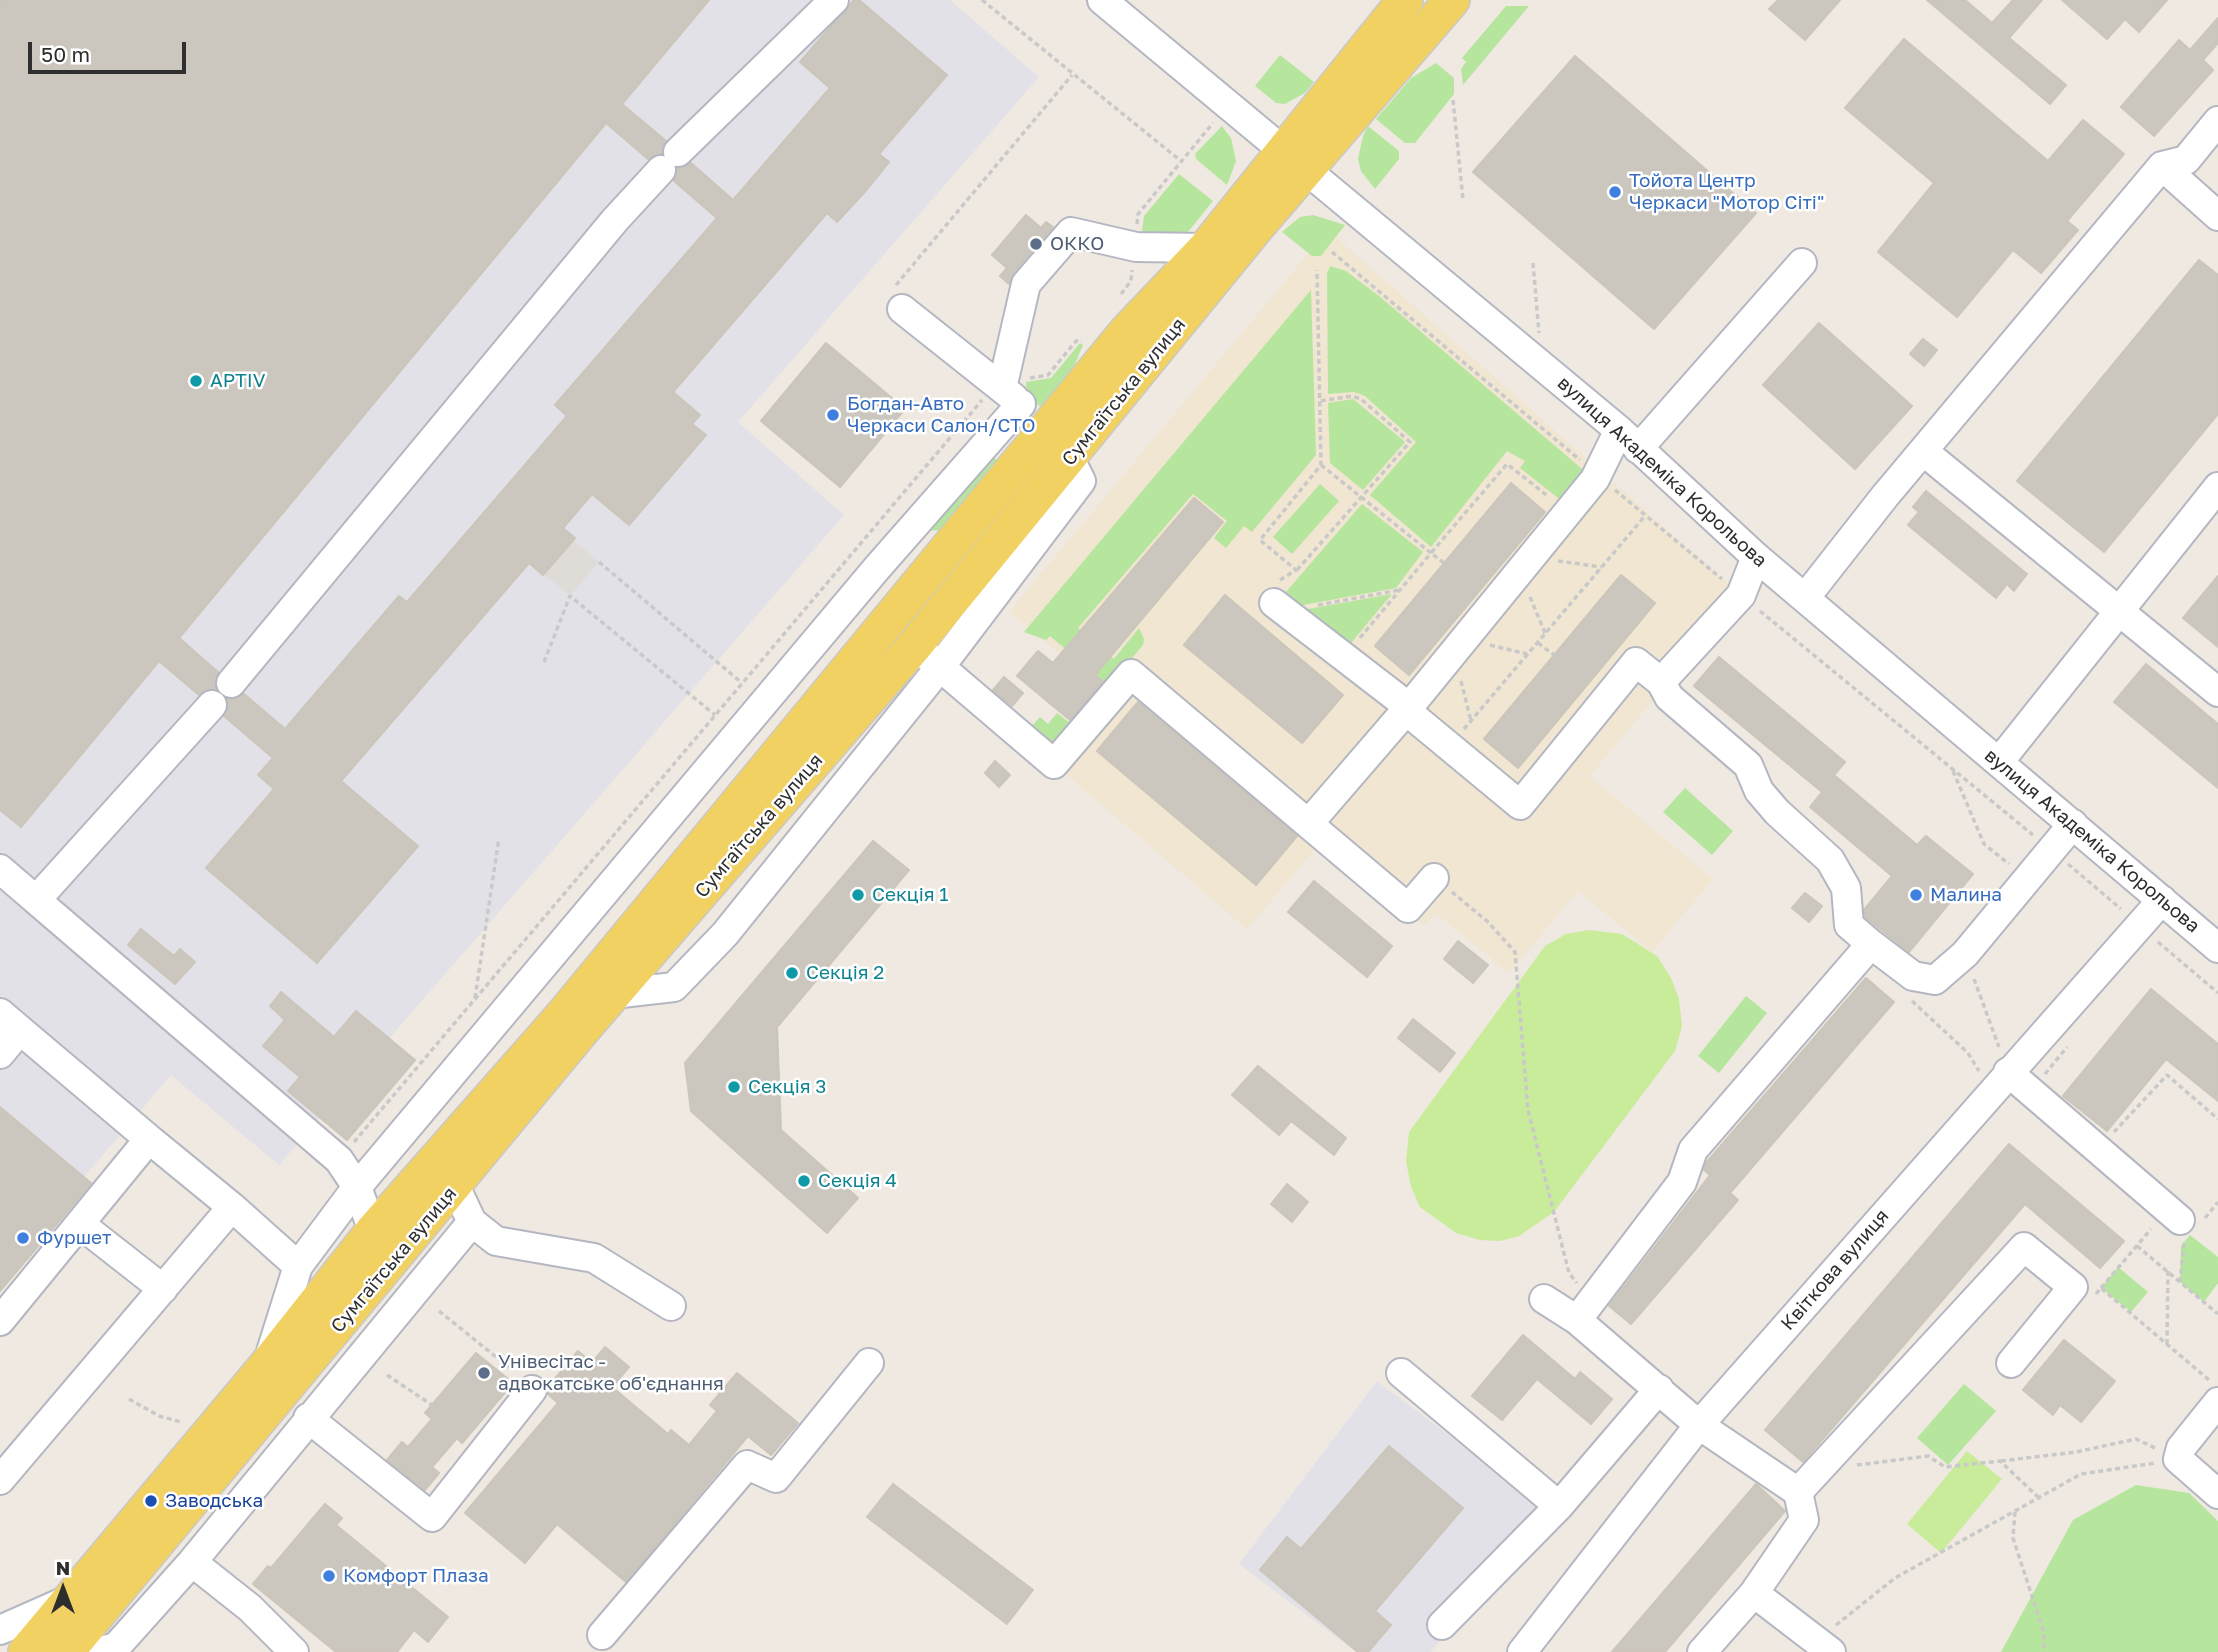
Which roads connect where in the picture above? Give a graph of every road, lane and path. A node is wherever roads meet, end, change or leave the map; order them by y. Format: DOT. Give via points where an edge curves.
graph roads {
  1 [pos="834,0"];
  2 [pos="982,0"];
  3 [pos="1102,0"];
  4 [pos="1405,0"];
  5 [pos="1452,0"];
  6 [pos="1072,75"];
  7 [pos="1453,100"];
  8 [pos="2218,121"];
  9 [pos="1295,161"];
  10 [pos="1181,162"];
  11 [pos="2162,166"];
  12 [pos="1463,200"];
  13 [pos="2218,216"];
  14 [pos="1206,248"];
  15 [pos="1332,252"];
  16 [pos="1533,263"];
  17 [pos="1802,263"];
  18 [pos="1317,270"];
  19 [pos="902,309"];
  20 [pos="1542,366"];
  21 [pos="1011,396"];
  22 [pos="1320,401"];
  23 [pos="1049,427"];
  24 [pos="1628,439"];
  25 [pos="1923,451"];
  26 [pos="1321,465"];
  27 [pos="1596,474"];
  28 [pos="2218,487"];
  29 [pos="1362,496"];
  30 [pos="1568,512"];
  31 [pos="1645,515"];
  32 [pos="1431,553"];
  33 [pos="1756,557"];
  34 [pos="599,562"];
  35 [pos="1444,563"];
  36 [pos="1525,564"];
  37 [pos="1601,568"];
  38 [pos="877,569"];
  39 [pos="1296,570"];
  40 [pos="1400,590"];
  41 [pos="911,593"];
  42 [pos="1741,595"];
  43 [pos="1805,598"];
  44 [pos="1276,600"];
  45 [pos="2119,611"];
  46 [pos="1545,634"];
  47 [pos="1538,643"];
  48 [pos="1459,645"];
  49 [pos="1528,654"];
  50 [pos="1554,655"];
  51 [pos="927,656"];
  52 [pos="1344,657"];
  53 [pos="544,662"];
  54 [pos="1661,682"];
  55 [pos="231,683"];
  56 [pos="742,683"];
  57 [pos="2218,692"];
  58 [pos="212,705"];
  59 [pos="1409,707"];
  60 [pos="715,715"];
  61 [pos="1471,721"];
  62 [pos="1450,747"];
  63 [pos="1999,762"];
  64 [pos="1952,769"];
  65 [pos="1309,823"];
  66 [pos="2073,824"];
  67 [pos="499,838"];
  68 [pos="2051,849"];
  69 [pos="0,869"];
  70 [pos="1434,878"];
  71 [pos="2027,879"];
  72 [pos="36,900"];
  73 [pos="2162,900"];
  74 [pos="2140,924"];
  75 [pos="1871,944"];
  76 [pos="2218,948"];
  77 [pos="2148,951"];
  78 [pos="1965,954"];
  79 [pos="1904,993"];
  80 [pos="2218,993"];
  81 [pos="475,1000"];
  82 [pos="10,1021"];
  83 [pos="2071,1043"];
  84 [pos="0,1054"];
  85 [pos="523,1082"];
  86 [pos="1999,1083"];
  87 [pos="2036,1084"];
  88 [pos="2218,1119"];
  89 [pos="2109,1137"];
  90 [pos="149,1139"];
  91 [pos="339,1160"];
  92 [pos="455,1186"];
  93 [pos="358,1187"];
  94 [pos="232,1207"];
  95 [pos="2180,1220"];
  96 [pos="2142,1221"];
  97 [pos="472,1222"];
  98 [pos="80,1224"];
  99 [pos="373,1231"];
  100 [pos="2137,1246"];
  101 [pos="298,1266"];
  102 [pos="2168,1271"];
  103 [pos="2073,1287"];
  104 [pos="2101,1288"];
  105 [pos="163,1289"];
  106 [pos="1544,1299"];
  107 [pos="671,1306"];
  108 [pos="439,1311"];
  109 [pos="2218,1314"];
  110 [pos="1574,1317"];
  111 [pos="0,1321"];
  112 [pos="2167,1344"];
  113 [pos="869,1363"];
  114 [pos="2011,1363"];
  115 [pos="266,1366"];
  116 [pos="511,1369"];
  117 [pos="1401,1373"];
  118 [pos="387,1375"];
  119 [pos="2218,1388"];
  120 [pos="1659,1389"];
  121 [pos="532,1390"];
  122 [pos="129,1399"];
  123 [pos="2218,1402"];
  124 [pos="432,1405"];
  125 [pos="190,1414"];
  126 [pos="308,1418"];
  127 [pos="1699,1425"];
  128 [pos="2178,1460"];
  129 [pos="2000,1461"];
  130 [pos="1820,1470"];
  131 [pos="0,1480"];
  132 [pos="1798,1492"];
  133 [pos="2218,1494"];
  134 [pos="2039,1497"];
  135 [pos="1559,1506"];
  136 [pos="2015,1511"];
  137 [pos="192,1562"];
  138 [pos="1754,1593"];
  139 [pos="71,1599"];
  140 [pos="1442,1625"];
  141 [pos="0,1630"];
  142 [pos="602,1635"];
  143 [pos="1824,1646"];
  144 [pos="26,1652"];
  145 [pos="66,1652"];
  146 [pos="97,1652"];
  147 [pos="294,1652"];
  148 [pos="1522,1652"];
  149 [pos="1702,1652"];
  150 [pos="2044,1652"];
  1 -- 55 [label="street" via="606,230"];
  2 -- 6 [label="path"];
  3 -- 9 [label="street, вулиця Академіка Корольова"];
  4 -- 9 [label="main road, Сумгаїтська вулиця"];
  5 -- 9 [label="main road, Сумгаїтська вулиця"];
  6 -- 10 [label="path"];
  6 -- 19 [label="path" via="887,295"];
  7 -- 12 [label="path"];
  8 -- 11 [label="street" via="2186,160"];
  9 -- 14 [label="main road, Сумгаїтська вулиця"];
  9 -- 20 [label="street, вулиця Академіка Корольова"];
  9 -- 51 [label="main road, Сумгаїтська вулиця"];
  11 -- 13 [label="street"];
  11 -- 25 [label="street"];
  14 -- 21 [label="street" via="1136,247 1071,232 1026,284"];
  14 -- 23 [label="main road, Сумгаїтська вулиця" via="1127,331"];
  15 -- 27 [label="path"];
  16 -- 20 [label="path"];
  17 -- 24 [label="street"];
  18 -- 22 [label="path"];
  19 -- 21 [label="street"];
  20 -- 24 [label="street, вулиця Академіка Корольова"];
  21 -- 23 [label="street"];
  21 -- 38 [label="street"];
  21 -- 56 [label="path" via="983,398"];
  22 -- 26 [label="path"];
  22 -- 29 [label="path" via="1361,399 1410,442"];
  23 -- 41 [label="main road, Сумгаїтська вулиця"];
  24 -- 27 [label="street"];
  24 -- 33 [label="street, вулиця Академіка Корольова"];
  25 -- 43 [label="street"];
  25 -- 45 [label="street"];
  26 -- 29 [label="path"];
  26 -- 39 [label="path" via="1259,540"];
  27 -- 30 [label="street"];
  27 -- 31 [label="path"];
  28 -- 45 [label="street"];
  29 -- 32 [label="path"];
  29 -- 39 [label="path"];
  30 -- 32 [label="path" via="1507,464"];
  30 -- 36 [label="street"];
  31 -- 37 [label="path"];
  31 -- 42 [label="path"];
  32 -- 35 [label="path"];
  32 -- 40 [label="path"];
  33 -- 42 [label="street"];
  33 -- 43 [label="street, вулиця Академіка Корольова"];
  34 -- 56 [label="path"];
  36 -- 37 [label="path"];
  36 -- 46 [label="path"];
  36 -- 48 [label="street"];
  37 -- 46 [label="path"];
  38 -- 41 [label="street"];
  38 -- 93 [label="street"];
  39 -- 44 [label="path"];
  40 -- 44 [label="path"];
  40 -- 52 [label="path"];
  41 -- 85 [label="main road, Сумгаїтська вулиця"];
  42 -- 54 [label="street"];
  42 -- 64 [label="path"];
  43 -- 63 [label="street, вулиця Академіка Корольова"];
  44 -- 52 [label="street"];
  45 -- 57 [label="street"];
  45 -- 63 [label="street"];
  46 -- 47 [label="path"];
  47 -- 49 [label="path"];
  47 -- 50 [label="path"];
  48 -- 49 [label="path"];
  48 -- 59 [label="street"];
  48 -- 61 [label="path"];
  49 -- 61 [label="path"];
  51 -- 65 [label="street" via="1054,764 1131,674"];
  51 -- 85 [label="main road, Сумгаїтська вулиця" via="613,994"];
  52 -- 59 [label="street"];
  53 -- 60 [label="path" via="570,596"];
  54 -- 62 [label="street" via="1636,662 1520,805"];
  54 -- 75 [label="street" via="1670,697 1748,765 1759,791 1777,812 1830,860 1846,887 1849,925"];
  56 -- 60 [label="path"];
  58 -- 72 [label="street"];
  59 -- 62 [label="street" via="1415,718"];
  59 -- 65 [label="street"];
  60 -- 81 [label="path"];
  61 -- 62 [label="path"];
  63 -- 66 [label="street, вулиця Академіка Корольова"];
  64 -- 68 [label="path"];
  64 -- 71 [label="path" via="1984,844"];
  65 -- 70 [label="street" via="1408,908"];
  66 -- 68 [label="street"];
  66 -- 73 [label="street, вулиця Академіка Корольова"];
  67 -- 81 [label="path"];
  68 -- 71 [label="street"];
  68 -- 74 [label="path"];
  69 -- 72 [label="street"];
  70 -- 110 [label="path" via="1488,922 1515,952 1528,1110 1569,1273"];
  71 -- 78 [label="street"];
  72 -- 91 [label="street"];
  73 -- 74 [label="street, Квіткова вулиця"];
  73 -- 76 [label="street, вулиця Академіка Корольова"];
  74 -- 86 [label="street, Квіткова вулиця"];
  75 -- 78 [label="street" via="1923,980 1935,981"];
  75 -- 110 [label="street" via="1693,1150 1682,1182"];
  77 -- 80 [label="path" via="2157,941"];
  78 -- 86 [label="path"];
  79 -- 86 [label="path"];
  81 -- 91 [label="path"];
  82 -- 84 [label="street"];
  82 -- 90 [label="street"];
  83 -- 87 [label="path"];
  85 -- 92 [label="main road, Сумгаїтська вулиця"];
  85 -- 99 [label="main road, Сумгаїтська вулиця"];
  86 -- 95 [label="street"];
  86 -- 127 [label="street, Квіткова вулиця"];
  88 -- 89 [label="path" via="2167,1076"];
  90 -- 94 [label="street"];
  90 -- 98 [label="street"];
  91 -- 93 [label="street"];
  92 -- 97 [label="street"];
  92 -- 145 [label="main road, Сумгаїтська вулиця"];
  93 -- 99 [label="street"];
  93 -- 101 [label="street"];
  94 -- 101 [label="street"];
  94 -- 105 [label="street"];
  96 -- 100 [label="path" via="2152,1229"];
  97 -- 107 [label="street" via="496,1241 594,1258"];
  97 -- 126 [label="street"];
  98 -- 105 [label="street"];
  98 -- 111 [label="street"];
  99 -- 115 [label="main road, Сумгаїтська вулиця"];
  100 -- 102 [label="path"];
  100 -- 104 [label="path"];
  101 -- 115 [label="street"];
  102 -- 109 [label="path"];
  102 -- 112 [label="path"];
  103 -- 104 [label="path" via="2091,1300"];
  103 -- 114 [label="street"];
  103 -- 130 [label="street" via="2024,1247"];
  104 -- 112 [label="path"];
  105 -- 131 [label="street"];
  106 -- 110 [label="street"];
  108 -- 116 [label="path"];
  110 -- 120 [label="street"];
  112 -- 119 [label="path"];
  113 -- 142 [label="street" via="776,1478 747,1465"];
  115 -- 139 [label="main road, Сумгаїтська вулиця"];
  117 -- 135 [label="street"];
  118 -- 124 [label="path"];
  120 -- 127 [label="street"];
  120 -- 135 [label="street"];
  121 -- 126 [label="street" via="432,1517"];
  122 -- 125 [label="path" via="159,1416 183,1422"];
  123 -- 128 [label="street" via="2180,1448"];
  126 -- 137 [label="street"];
  127 -- 132 [label="street"];
  127 -- 148 [label="street, Квіткова вулиця"];
  128 -- 129 [label="path" via="2136,1439"];
  128 -- 133 [label="street"];
  128 -- 134 [label="path" via="2081,1475"];
  129 -- 130 [label="path" via="1945,1467 1928,1456"];
  129 -- 134 [label="path"];
  130 -- 132 [label="street"];
  132 -- 138 [label="street" via="1804,1520"];
  134 -- 136 [label="path"];
  135 -- 140 [label="street"];
  136 -- 143 [label="path" via="1895,1578"];
  136 -- 150 [label="path" via="2013,1538 2044,1633"];
  137 -- 146 [label="street" via="116,1647"];
  137 -- 147 [label="street" via="250,1608"];
  138 -- 143 [label="street"];
  138 -- 149 [label="street"];
  139 -- 141 [label="street"];
  139 -- 144 [label="main road, Сумгаїтська вулиця"];
}
